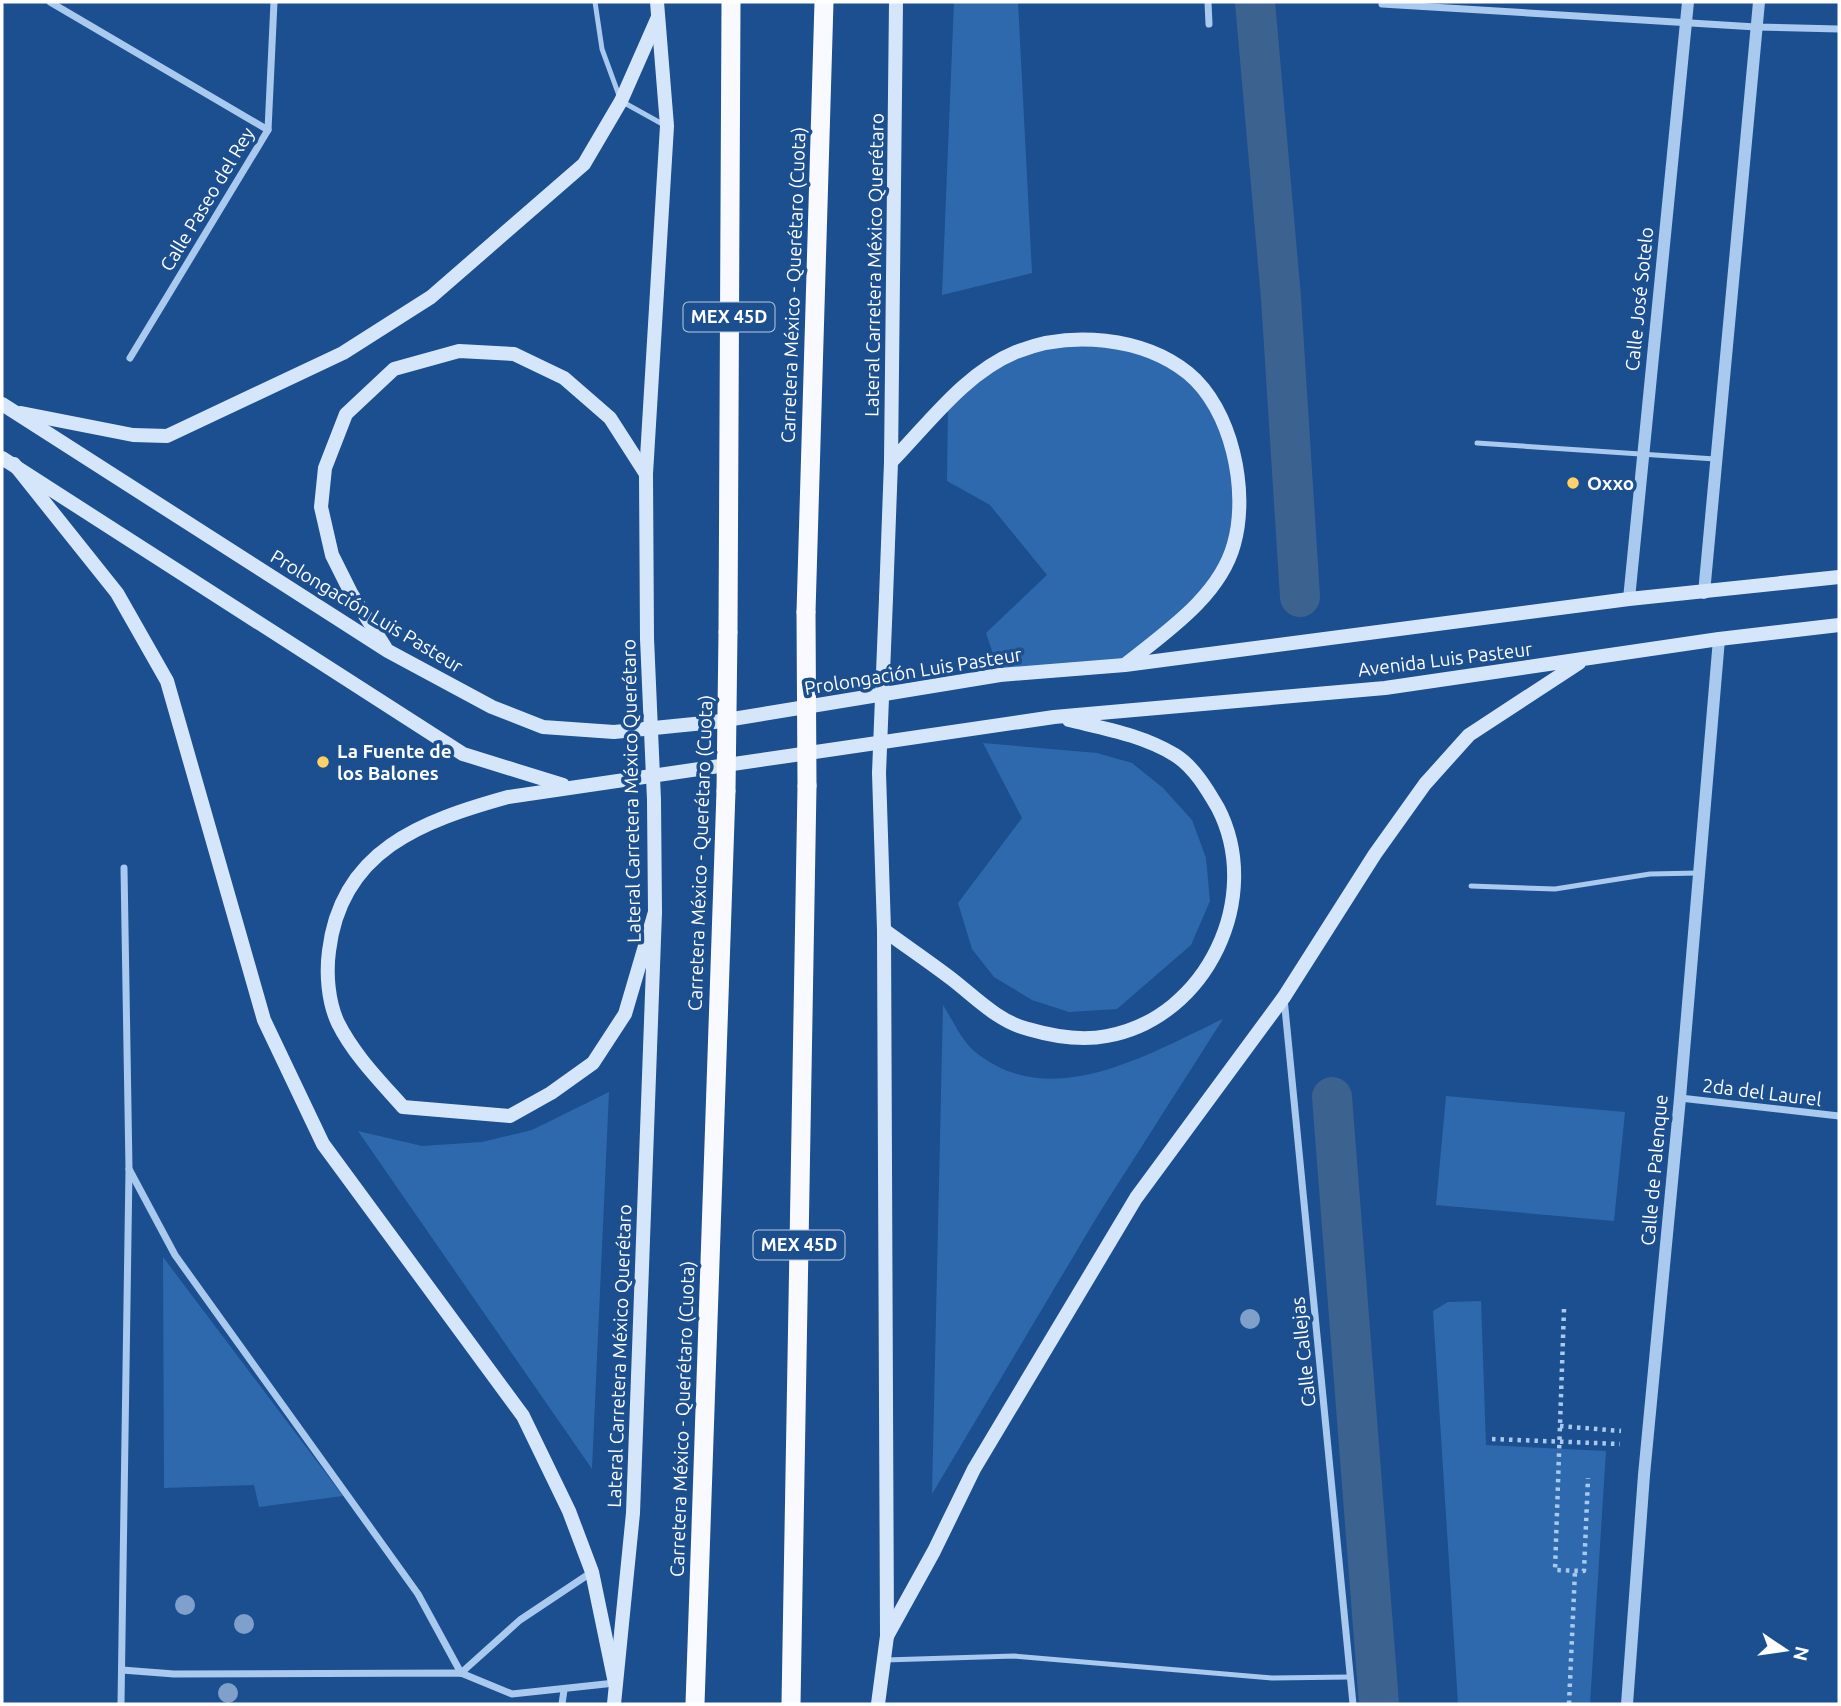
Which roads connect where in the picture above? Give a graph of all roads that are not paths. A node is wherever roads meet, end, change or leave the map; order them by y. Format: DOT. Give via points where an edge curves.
graph roads {
  1 [pos="50,2"];
  2 [pos="274,2"];
  3 [pos="595,2"];
  4 [pos="657,2"];
  5 [pos="731,2"];
  6 [pos="824,2"];
  7 [pos="896,2"];
  8 [pos="1208,2"];
  9 [pos="1688,2"];
  10 [pos="1759,2"];
  11 [pos="1382,4"];
  12 [pos="658,17"];
  13 [pos="1685,22"];
  14 [pos="1209,24"];
  15 [pos="1756,27"];
  16 [pos="1839,29"];
  17 [pos="621,101"];
  18 [pos="667,126"];
  19 [pos="268,130"];
  20 [pos="131,358"];
  21 [pos="8,408"];
  22 [pos="1478,443"];
  23 [pos="1644,455"];
  24 [pos="1717,459"];
  25 [pos="8,461"];
  26 [pos="891,462"];
  27 [pos="646,474"];
  28 [pos="1839,577"];
  29 [pos="1704,593"];
  30 [pos="1629,599"];
  31 [pos="1839,625"];
  32 [pos="1719,639"];
  33 [pos="388,651"];
  34 [pos="1583,661"];
  35 [pos="1125,665"];
  36 [pos="1054,717"];
  37 [pos="568,787"];
  38 [pos="124,868"];
  39 [pos="1699,873"];
  40 [pos="1471,886"];
  41 [pos="655,912"];
  42 [pos="884,930"];
  43 [pos="1284,997"];
  44 [pos="1681,1098"];
  45 [pos="1839,1116"];
  46 [pos="129,1168"];
  47 [pos="592,1572"];
  48 [pos="887,1636"];
  49 [pos="696,1659"];
  50 [pos="884,1660"];
  51 [pos="122,1670"];
  52 [pos="461,1673"];
  53 [pos="1350,1677"];
  54 [pos="615,1683"];
  55 [pos="564,1689"];
  56 [pos="121,1704"];
  57 [pos="562,1704"];
  58 [pos="614,1704"];
  59 [pos="689,1704"];
  60 [pos="695,1704"];
  61 [pos="791,1704"];
  62 [pos="878,1704"];
  63 [pos="1353,1704"];
  64 [pos="1627,1704"];
  1 -- 19 [label="street"];
  2 -- 19 [label="street, Calle Paseo del Rey"];
  3 -- 17 [label="lane" via="602,48"];
  4 -- 12 [label="main road, Lateral Carretera México Querétaro"];
  5 -- 49 [label="highway, Carretera México - Querétaro (Cuota) / MEX 45D, bridge" via="726,791"];
  6 -- 61 [label="highway, Carretera México - Querétaro (Cuota) / MEX 45D, bridge" via="806,612"];
  7 -- 26 [label="main road, Lateral Carretera México Querétaro"];
  8 -- 14 [label="street"];
  9 -- 13 [label="street, Calle José Sotelo"];
  10 -- 15 [label="street"];
  11 -- 13 [label="street"];
  12 -- 17 [label="main road"];
  12 -- 18 [label="main road, Lateral Carretera México Querétaro"];
  13 -- 15 [label="street"];
  13 -- 23 [label="street, Calle José Sotelo"];
  15 -- 16 [label="street"];
  15 -- 24 [label="street"];
  17 -- 18 [label="lane"];
  17 -- 21 [label="main road" via="584,164 431,297 343,353 167,436 133,435"];
  18 -- 27 [label="main road, Lateral Carretera México Querétaro"];
  19 -- 20 [label="street, Calle Paseo del Rey"];
  21 -- 33 [label="main road, Prolongación Luis Pasteur"];
  22 -- 23 [label="lane"];
  23 -- 24 [label="lane"];
  23 -- 30 [label="street, Calle José Sotelo"];
  24 -- 29 [label="street"];
  25 -- 37 [label="main road" via="463,754"];
  25 -- 47 [label="main road" via="117,593 167,681 264,1020 323,1144 523,1416 569,1511"];
  26 -- 35 [label="main road" via="980,370 1018,351 1060,341 1105,341 1146,349 1189,374 1219,413 1234,457 1241,498 1234,545 1212,587 1176,625"];
  26 -- 42 [label="main road, Lateral Carretera México Querétaro, bridge" via="879,774"];
  27 -- 33 [label="main road" via="610,418 565,378 514,354 459,351 394,369 346,414 325,468 321,507 332,555"];
  27 -- 41 [label="main road, Lateral Carretera México Querétaro, bridge"];
  28 -- 29 [label="main road, Avenida Luis Pasteur"];
  29 -- 30 [label="main road, Avenida Luis Pasteur"];
  30 -- 35 [label="main road, Avenida Luis Pasteur"];
  31 -- 32 [label="main road, Avenida Luis Pasteur"];
  32 -- 34 [label="main road, Avenida Luis Pasteur"];
  32 -- 39 [label="street, Calle de Palenque"];
  33 -- 35 [label="main road, Prolongación Luis Pasteur" via="492,707 543,727 614,732 715,722 1000,675"];
  34 -- 36 [label="main road, Avenida Luis Pasteur" via="1385,688"];
  34 -- 43 [label="main road" via="1469,735 1424,784"];
  36 -- 37 [label="main road"];
  36 -- 42 [label="main road" via="1139,737 1177,756 1206,785 1226,825 1235,870 1231,918 1198,980 1183,998 1146,1024 1106,1037 1067,1037 1025,1029 985,1008"];
  37 -- 41 [label="main road" via="445,814 397,838 362,868 332,926 326,973 337,1021 355,1052 403,1107 510,1116 593,1063 625,1014"];
  38 -- 46 [label="street"];
  39 -- 40 [label="lane" via="1650,874 1555,889"];
  39 -- 44 [label="street, Calle de Palenque"];
  41 -- 54 [label="main road, Lateral Carretera México Querétaro" via="633,1513"];
  42 -- 48 [label="main road, Lateral Carretera México Querétaro"];
  43 -- 48 [label="main road" via="1136,1199 974,1469"];
  43 -- 53 [label="street, Calle Callejas"];
  44 -- 45 [label="street, 2da del Laurel"];
  44 -- 64 [label="street, Calle de Palenque"];
  46 -- 51 [label="street"];
  46 -- 52 [label="street" via="175,1255 418,1594"];
  47 -- 52 [label="street" via="520,1620"];
  47 -- 54 [label="main road"];
  48 -- 50 [label="main road, Lateral Carretera México Querétaro"];
  49 -- 59 [label="highway"];
  49 -- 60 [label="highway, Carretera México - Querétaro (Cuota) / MEX 45D"];
  50 -- 53 [label="lane" via="1014,1656 1272,1678"];
  50 -- 62 [label="main road, Lateral Carretera México Querétaro"];
  51 -- 52 [label="street" via="174,1674"];
  51 -- 56 [label="street"];
  52 -- 55 [label="street" via="512,1694"];
  53 -- 63 [label="street, Calle Callejas"];
  54 -- 55 [label="street"];
  54 -- 58 [label="main road, Lateral Carretera México Querétaro"];
  55 -- 57 [label="street"];
}
